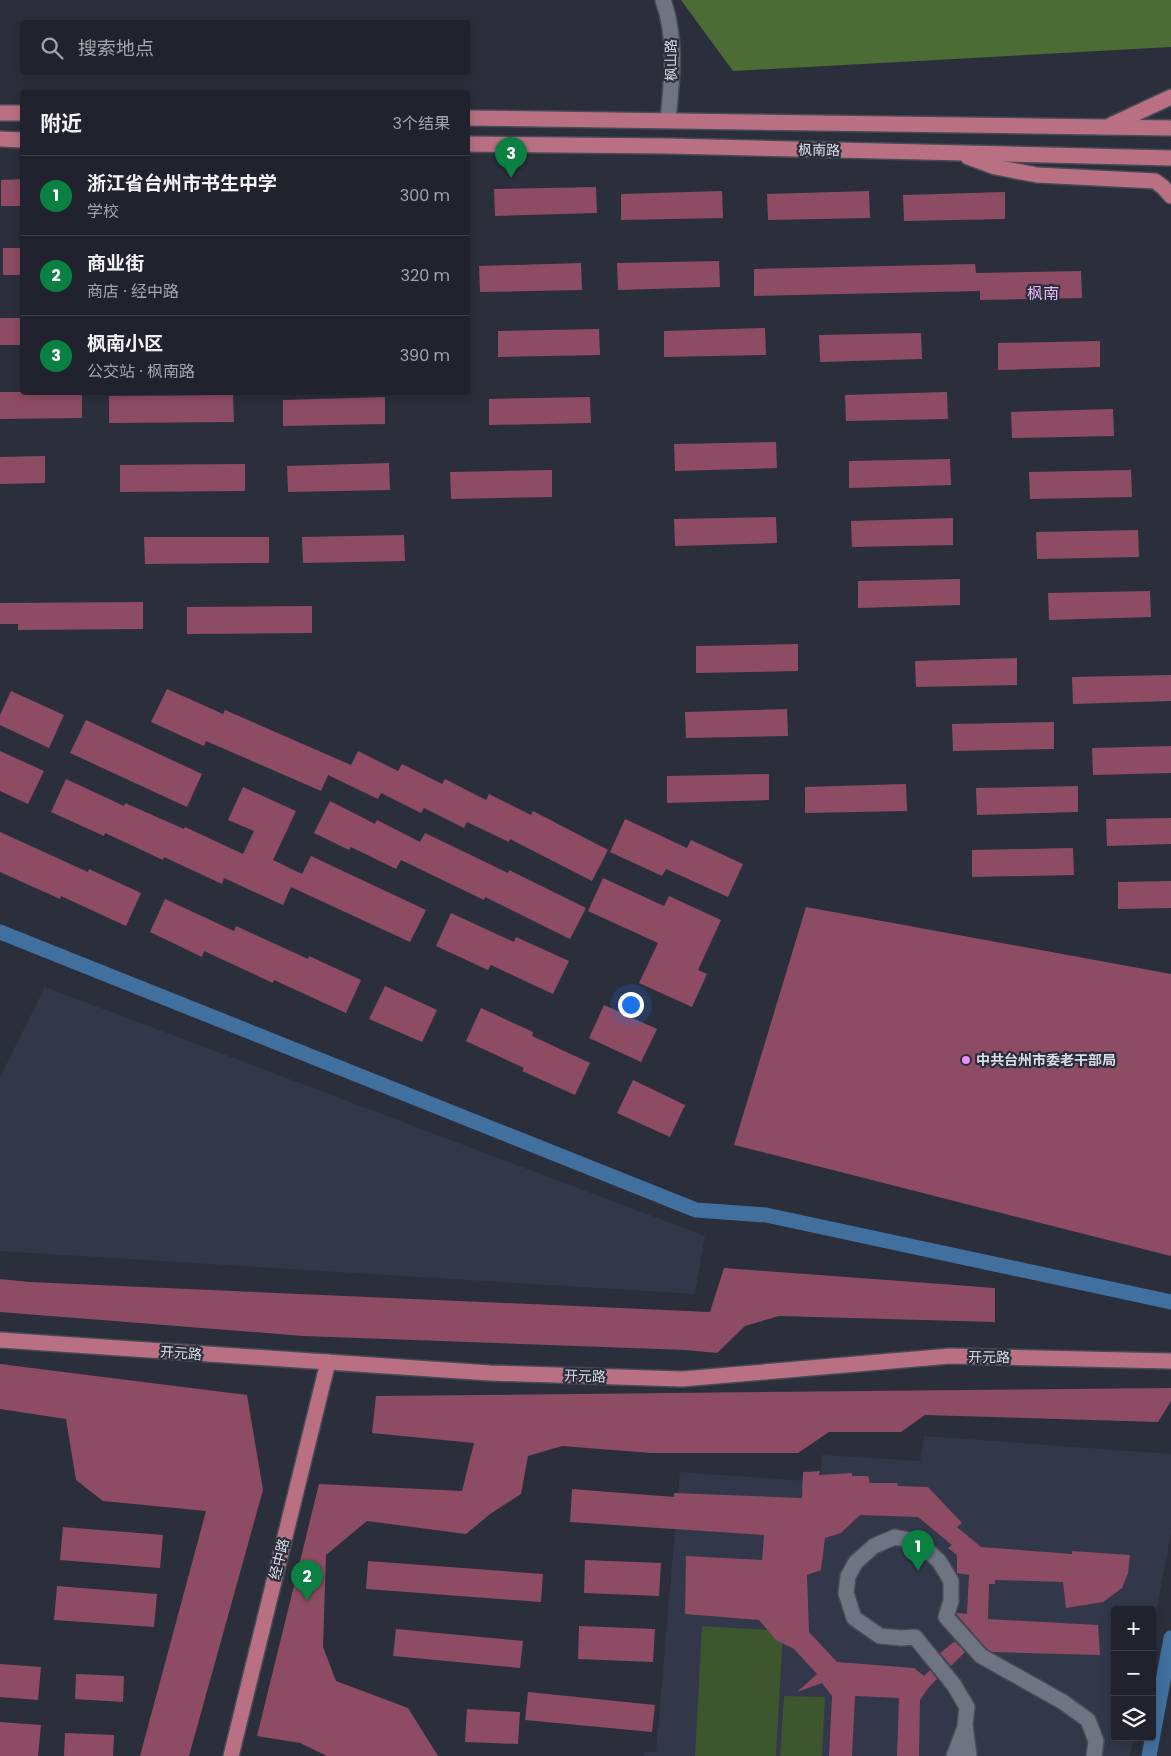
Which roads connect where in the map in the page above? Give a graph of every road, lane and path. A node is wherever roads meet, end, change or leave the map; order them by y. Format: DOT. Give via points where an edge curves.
graph roads {
  1 [pos="663,0"];
  2 [pos="1171,98"];
  3 [pos="0,113"];
  4 [pos="20,113"];
  5 [pos="470,118"];
  6 [pos="668,120"];
  7 [pos="1105,128"];
  8 [pos="1171,128"];
  9 [pos="0,140"];
  10 [pos="20,140"];
  11 [pos="470,144"];
  12 [pos="954,152"];
  13 [pos="1171,158"];
  14 [pos="1171,196"];
  15 [pos="0,1340"];
  16 [pos="1171,1361"];
  17 [pos="328,1362"];
  18 [pos="965,1725"];
  19 [pos="230,1756"];
  20 [pos="954,1756"];
  21 [pos="969,1756"];
  22 [pos="1094,1756"];
  1 -- 6 [label="street, 枫山路" via="669,17 673,61"];
  2 -- 7 [label="main road"];
  3 -- 4 [label="main road"];
  5 -- 6 [label="main road, 枫南路"];
  6 -- 7 [label="main road, 枫南路"];
  7 -- 8 [label="main road, 枫南路"];
  9 -- 10 [label="main road"];
  11 -- 12 [label="main road, 枫南路"];
  12 -- 13 [label="main road, 枫南路"];
  12 -- 14 [label="main road" via="995,167 1037,175 1155,181"];
  15 -- 17 [label="main road, 开元路"];
  16 -- 17 [label="main road, 开元路" via="950,1356 682,1379 490,1373"];
  17 -- 19 [label="main road, 经中路"];
  18 -- 20 [label="street"];
  18 -- 21 [label="street"];
  18 -- 22 [label="street" via="967,1707 954,1685 915,1637 880,1636 854,1618 846,1593 848,1576 856,1562 874,1546 895,1537 918,1542 939,1561 951,1582 951,1601 946,1616 981,1656 1063,1702 1088,1720 1096,1741"];
}
